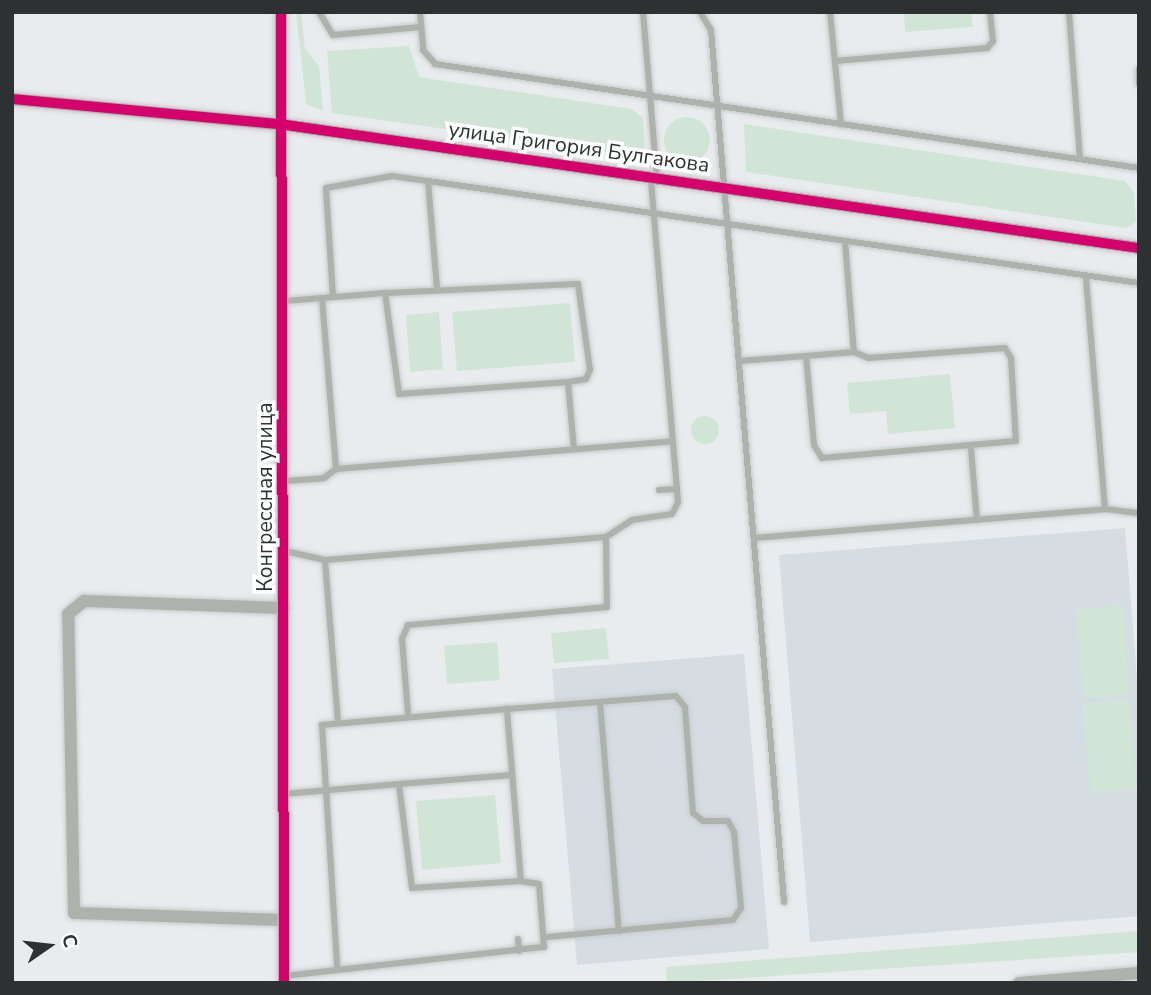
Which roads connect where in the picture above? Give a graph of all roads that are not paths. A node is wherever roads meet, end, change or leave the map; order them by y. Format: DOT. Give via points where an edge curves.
graph roads {
  1 [pos="281,12"];
  2 [pos="319,12"];
  3 [pos="420,12"];
  4 [pos="643,12"];
  5 [pos="700,12"];
  6 [pos="830,12"];
  7 [pos="990,12"];
  8 [pos="1069,12"];
  9 [pos="421,27"];
  10 [pos="835,61"];
  11 [pos="1139,69"];
  12 [pos="1139,84"];
  13 [pos="650,96"];
  14 [pos="12,99"];
  15 [pos="717,106"];
  16 [pos="841,124"];
  17 [pos="286,125"];
  18 [pos="1080,159"];
  19 [pos="1139,168"];
  20 [pos="654,178"];
  21 [pos="428,181"];
  22 [pos="724,188"];
  23 [pos="654,214"];
  24 [pos="727,224"];
  25 [pos="845,241"];
  26 [pos="1139,248"];
  27 [pos="1086,276"];
  28 [pos="1139,283"];
  29 [pos="437,288"];
  30 [pos="385,293"];
  31 [pos="333,297"];
  32 [pos="322,298"];
  33 [pos="285,301"];
  34 [pos="854,352"];
  35 [pos="806,356"];
  36 [pos="739,361"];
  37 [pos="568,382"];
  38 [pos="673,441"];
  39 [pos="573,449"];
  40 [pos="971,449"];
  41 [pos="336,469"];
  42 [pos="285,481"];
  43 [pos="677,489"];
  44 [pos="659,490"];
  45 [pos="1105,509"];
  46 [pos="1139,513"];
  47 [pos="977,520"];
  48 [pos="606,537"];
  49 [pos="754,538"];
  50 [pos="285,551"];
  51 [pos="325,560"];
  52 [pos="284,608"];
  53 [pos="600,702"];
  54 [pos="507,709"];
  55 [pos="408,714"];
  56 [pos="338,720"];
  57 [pos="512,775"];
  58 [pos="399,784"];
  59 [pos="323,791"];
  60 [pos="284,794"];
  61 [pos="521,881"];
  62 [pos="784,902"];
  63 [pos="284,920"];
  64 [pos="619,931"];
  65 [pos="545,937"];
  66 [pos="518,940"];
  67 [pos="519,951"];
  68 [pos="337,966"];
  69 [pos="1139,973"];
  70 [pos="284,979"];
  71 [pos="1054,981"];
  72 [pos="1019,983"];
  1 -- 17 [label="street, Конгрессная улица"];
  2 -- 9 [label="lane" via="333,35"];
  3 -- 9 [label="lane"];
  4 -- 13 [label="lane"];
  5 -- 15 [label="lane" via="710,30"];
  6 -- 10 [label="lane"];
  7 -- 10 [label="lane" via="993,41 987,48"];
  8 -- 18 [label="lane"];
  9 -- 13 [label="lane" via="425,56 435,64"];
  10 -- 16 [label="lane"];
  11 -- 12 [label="lane"];
  13 -- 15 [label="lane"];
  13 -- 20 [label="lane"];
  14 -- 17 [label="street, улица Григория Булгакова"];
  15 -- 16 [label="lane"];
  15 -- 22 [label="lane"];
  16 -- 18 [label="lane"];
  17 -- 20 [label="street, улица Григория Булгакова"];
  17 -- 33 [label="street, Конгрессная улица"];
  18 -- 19 [label="lane"];
  20 -- 22 [label="street, улица Григория Булгакова"];
  20 -- 23 [label="lane"];
  21 -- 23 [label="lane"];
  21 -- 29 [label="lane"];
  21 -- 31 [label="lane" via="393,176 326,188"];
  22 -- 24 [label="lane"];
  22 -- 26 [label="street, улица Григория Булгакова"];
  23 -- 24 [label="lane"];
  23 -- 38 [label="lane"];
  24 -- 25 [label="lane"];
  24 -- 36 [label="lane"];
  25 -- 27 [label="lane"];
  25 -- 34 [label="lane"];
  27 -- 28 [label="lane"];
  27 -- 45 [label="lane"];
  29 -- 30 [label="lane"];
  29 -- 37 [label="lane" via="457,293 578,284 590,370 586,379"];
  30 -- 31 [label="lane"];
  30 -- 37 [label="lane" via="399,394"];
  31 -- 32 [label="lane"];
  32 -- 33 [label="lane"];
  32 -- 41 [label="lane"];
  33 -- 42 [label="street, Конгрессная улица"];
  34 -- 35 [label="lane"];
  34 -- 40 [label="lane" via="868,358 1008,351 1016,441"];
  35 -- 36 [label="lane"];
  35 -- 40 [label="lane" via="814,445 822,458"];
  36 -- 49 [label="lane" via="745,389"];
  37 -- 39 [label="lane"];
  38 -- 39 [label="lane"];
  38 -- 43 [label="lane"];
  39 -- 41 [label="lane"];
  40 -- 47 [label="lane"];
  41 -- 42 [label="lane" via="324,478"];
  42 -- 50 [label="street, Конгрессная улица"];
  43 -- 44 [label="lane"];
  43 -- 48 [label="lane" via="672,514 632,520"];
  45 -- 46 [label="lane"];
  45 -- 47 [label="lane"];
  47 -- 49 [label="lane"];
  48 -- 51 [label="lane"];
  48 -- 55 [label="lane" via="607,607 408,625 402,639"];
  49 -- 62 [label="lane"];
  50 -- 51 [label="lane"];
  50 -- 52 [label="street, Конгрессная улица"];
  51 -- 56 [label="lane" via="340,699"];
  52 -- 60 [label="street, Конгрессная улица"];
  52 -- 63 [label="street" via="84,601 68,614 74,914"];
  53 -- 54 [label="lane"];
  53 -- 64 [label="lane"];
  53 -- 64 [label="lane" via="681,700 693,813 703,821 728,821 736,845 741,908 733,920"];
  54 -- 55 [label="lane"];
  54 -- 57 [label="lane"];
  55 -- 56 [label="lane"];
  56 -- 59 [label="lane" via="322,725"];
  57 -- 58 [label="lane"];
  57 -- 61 [label="lane"];
  58 -- 59 [label="lane"];
  58 -- 61 [label="lane" via="412,888"];
  59 -- 60 [label="lane"];
  59 -- 68 [label="lane"];
  60 -- 63 [label="street, Конгрессная улица"];
  61 -- 65 [label="lane" via="539,884"];
  63 -- 70 [label="street, Конгрессная улица"];
  64 -- 65 [label="lane"];
  65 -- 67 [label="lane" via="544,947"];
  66 -- 67 [label="lane"];
  67 -- 68 [label="lane"];
  68 -- 70 [label="lane"];
  69 -- 71 [label="street"];
  71 -- 72 [label="street"];
}
